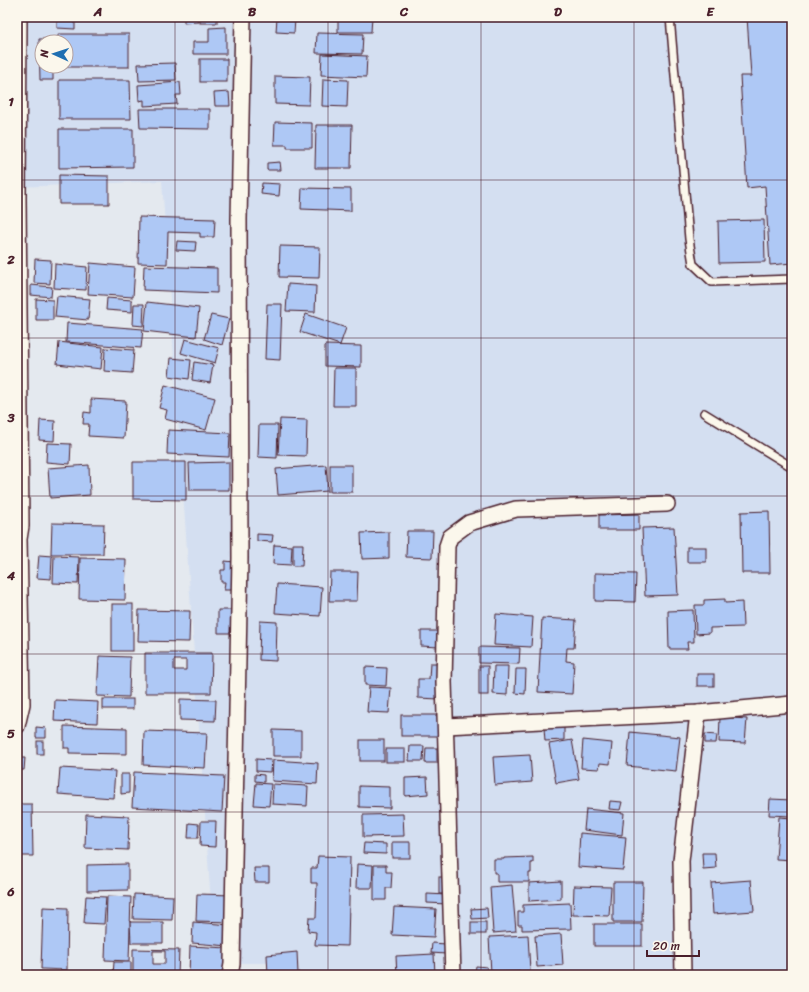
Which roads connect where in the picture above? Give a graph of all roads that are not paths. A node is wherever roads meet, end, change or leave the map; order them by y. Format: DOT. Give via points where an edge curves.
graph roads {
  1 [pos="19,17"];
  2 [pos="243,17"];
  3 [pos="670,17"];
  4 [pos="792,279"];
  5 [pos="18,299"];
  6 [pos="704,413"];
  7 [pos="792,467"];
  8 [pos="667,504"];
  9 [pos="18,539"];
  10 [pos="792,704"];
  11 [pos="698,712"];
  12 [pos="17,726"];
  13 [pos="446,726"];
  14 [pos="230,975"];
  15 [pos="453,975"];
  16 [pos="683,975"];
  1 -- 5 [label="street"];
  2 -- 14 [label="street" via="239,219 240,558 236,832"];
  3 -- 4 [label="lane" via="693,264 712,282"];
  5 -- 9 [label="street" via="21,526"];
  6 -- 7 [label="lane"];
  8 -- 13 [label="street" via="516,509 469,523 450,537 447,546 444,682"];
  9 -- 12 [label="street" via="22,704"];
  10 -- 11 [label="street"];
  11 -- 13 [label="street"];
  11 -- 16 [label="street" via="681,861"];
  13 -- 15 [label="street"];
}
